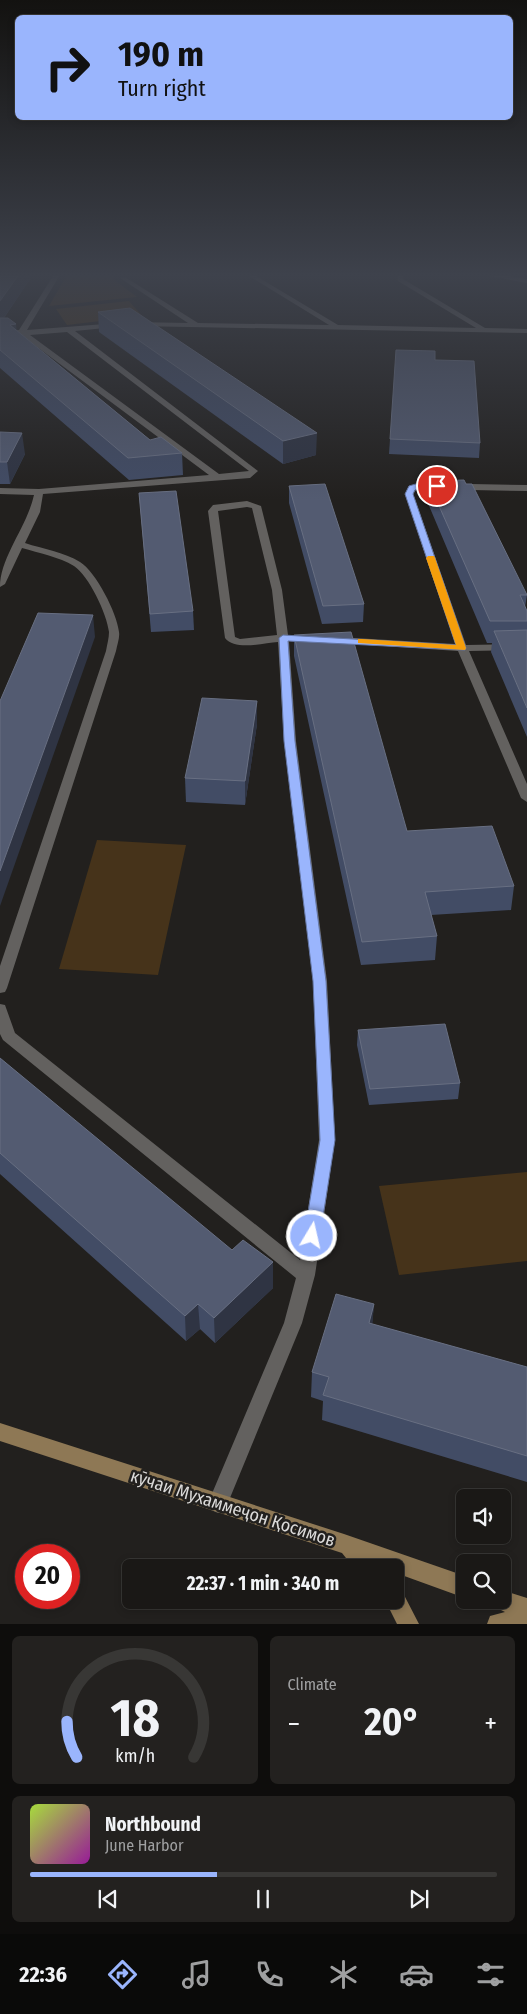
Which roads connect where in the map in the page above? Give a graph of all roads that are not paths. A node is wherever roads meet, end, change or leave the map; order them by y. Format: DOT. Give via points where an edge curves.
graph roads {
  1 [pos="45,349"];
  2 [pos="93,349"];
  3 [pos="217,477"];
  4 [pos="527,488"];
  5 [pos="0,491"];
  6 [pos="39,492"];
  7 [pos="18,544"];
  8 [pos="0,584"];
  9 [pos="283,638"];
  10 [pos="527,647"];
  11 [pos="462,648"];
  12 [pos="527,798"];
  13 [pos="0,988"];
  14 [pos="0,1009"];
  15 [pos="306,1275"];
  16 [pos="0,1432"];
  17 [pos="218,1503"];
  18 [pos="344,1544"];
  19 [pos="360,1559"];
  20 [pos="456,1584"];
  21 [pos="511,1603"];
  22 [pos="400,1609"];
  23 [pos="527,1609"];
  24 [pos="527,1618"];
  25 [pos="408,1624"];
  26 [pos="498,1624"];
  1 -- 3 [label="lane"];
  2 -- 3 [label="lane" via="254,471 250,475"];
  3 -- 6 [label="lane"];
  4 -- 11 [label="lane" via="419,486 412,488 409,494"];
  5 -- 6 [label="lane"];
  6 -- 7 [label="lane" via="35,512"];
  7 -- 8 [label="lane"];
  7 -- 13 [label="lane" via="79,564 103,602 114,633 108,660"];
  9 -- 9 [label="lane" via="277,590 256,506 216,507 213,511 230,638 240,642"];
  9 -- 11 [label="lane"];
  9 -- 15 [label="lane" via="290,741 320,981 327,1140"];
  10 -- 11 [label="lane"];
  11 -- 12 [label="lane"];
  14 -- 15 [label="lane" via="8,1036"];
  15 -- 17 [label="lane" via="293,1323"];
  16 -- 17 [label="street, кӯчаи Мухаммеҷон Қосимов"];
  17 -- 18 [label="street, кӯчаи Мухаммеҷон Қосимов"];
  18 -- 19 [label="street"];
  18 -- 20 [label="street, кӯчаи Мухаммеҷон Қосимов"];
  21 -- 23 [label="street"];
  22 -- 25 [label="street"];
  24 -- 26 [label="street"];
}
